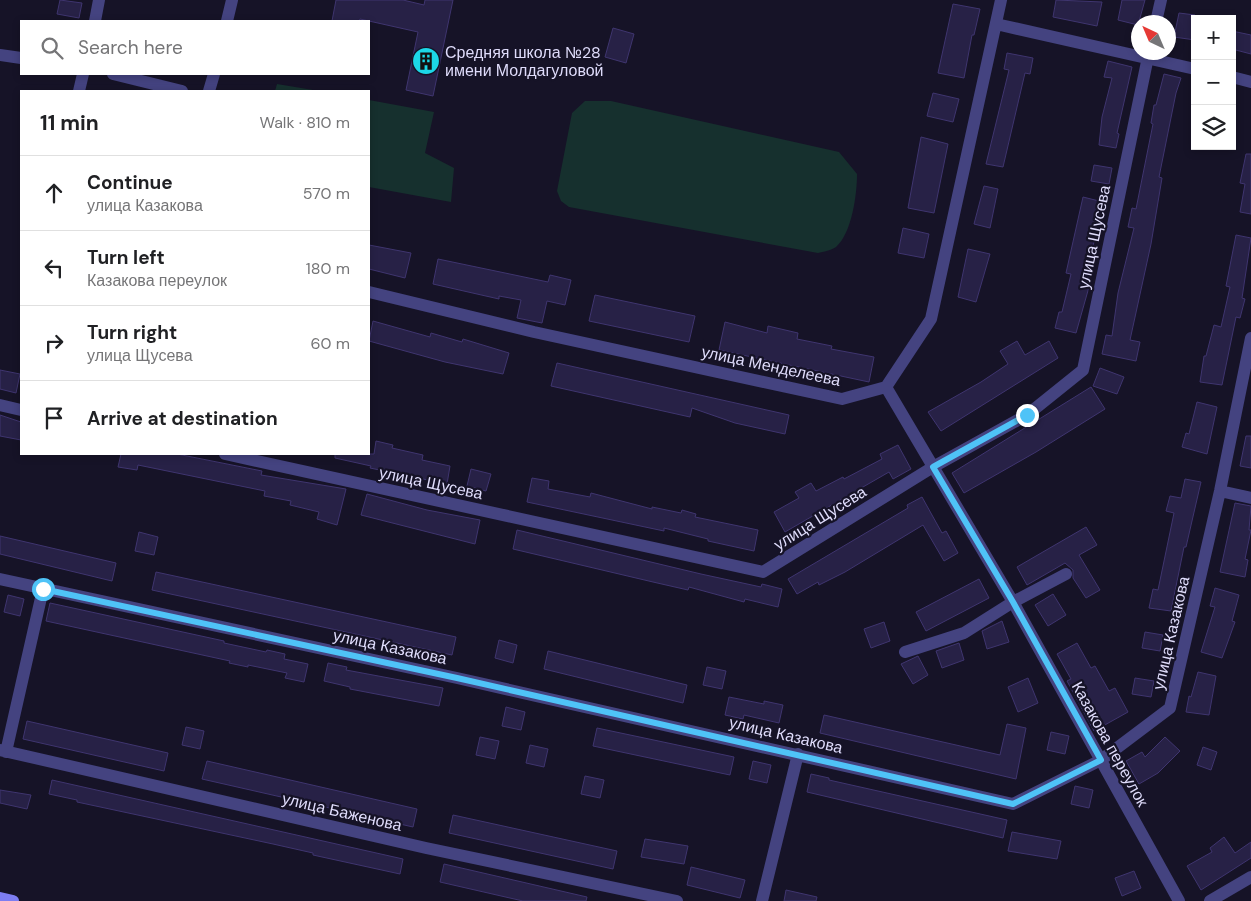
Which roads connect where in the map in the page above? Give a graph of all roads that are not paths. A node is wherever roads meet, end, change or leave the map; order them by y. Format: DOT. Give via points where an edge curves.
graph roads {
  1 [pos="99,0"];
  2 [pos="232,0"];
  3 [pos="1000,0"];
  4 [pos="1161,0"];
  5 [pos="1158,15"];
  6 [pos="94,20"];
  7 [pos="227,20"];
  8 [pos="996,24"];
  9 [pos="1131,51"];
  10 [pos="0,55"];
  11 [pos="20,58"];
  12 [pos="1148,60"];
  13 [pos="1167,60"];
  14 [pos="1191,67"];
  15 [pos="83,75"];
  16 [pos="117,75"];
  17 [pos="214,75"];
  18 [pos="1236,79"];
  19 [pos="1251,82"];
  20 [pos="80,90"];
  21 [pos="178,90"];
  22 [pos="209,90"];
  23 [pos="370,292"];
  24 [pos="1251,338"];
  25 [pos="886,387"];
  26 [pos="0,405"];
  27 [pos="20,410"];
  28 [pos="230,455"];
  29 [pos="933,467"];
  30 [pos="1220,491"];
  31 [pos="1251,498"];
  32 [pos="1066,574"];
  33 [pos="0,579"];
  34 [pos="43,589"];
  35 [pos="1013,602"];
  36 [pos="905,652"];
  37 [pos="3,751"];
  38 [pos="798,754"];
  39 [pos="1101,760"];
  40 [pos="1251,878"];
  41 [pos="0,898"];
  42 [pos="13,901"];
  43 [pos="677,901"];
  44 [pos="762,901"];
  45 [pos="1179,901"];
  46 [pos="1210,901"];
  1 -- 6 [label="street"];
  2 -- 7 [label="street"];
  3 -- 8 [label="street"];
  4 -- 5 [label="street"];
  8 -- 9 [label="street"];
  8 -- 25 [label="street" via="931,319"];
  10 -- 11 [label="street"];
  12 -- 29 [label="street, улица Щусева" via="1083,370 1027,415"];
  13 -- 14 [label="street"];
  15 -- 20 [label="street"];
  16 -- 21 [label="street"];
  17 -- 22 [label="street"];
  18 -- 19 [label="street"];
  23 -- 25 [label="street, улица Менделеева" via="534,332 842,399"];
  24 -- 30 [label="street, улица Казакова"];
  25 -- 29 [label="street, Казакова переулок"];
  26 -- 27 [label="street"];
  28 -- 29 [label="street, улица Щусева" via="763,572"];
  29 -- 35 [label="street, Казакова переулок"];
  30 -- 31 [label="street"];
  30 -- 39 [label="street, улица Казакова" via="1170,708"];
  32 -- 35 [label="street"];
  33 -- 34 [label="street, улица Казакова"];
  34 -- 37 [label="street"];
  34 -- 38 [label="street, улица Казакова"];
  35 -- 36 [label="street" via="964,633"];
  35 -- 39 [label="street, Казакова переулок"];
  37 -- 43 [label="street, улица Баженова" via="426,848"];
  38 -- 39 [label="street, улица Казакова" via="1013,804"];
  38 -- 44 [label="street"];
  39 -- 45 [label="street, Казакова переулок"];
  40 -- 46 [label="street"];
  41 -- 42 [label="street"];
}
